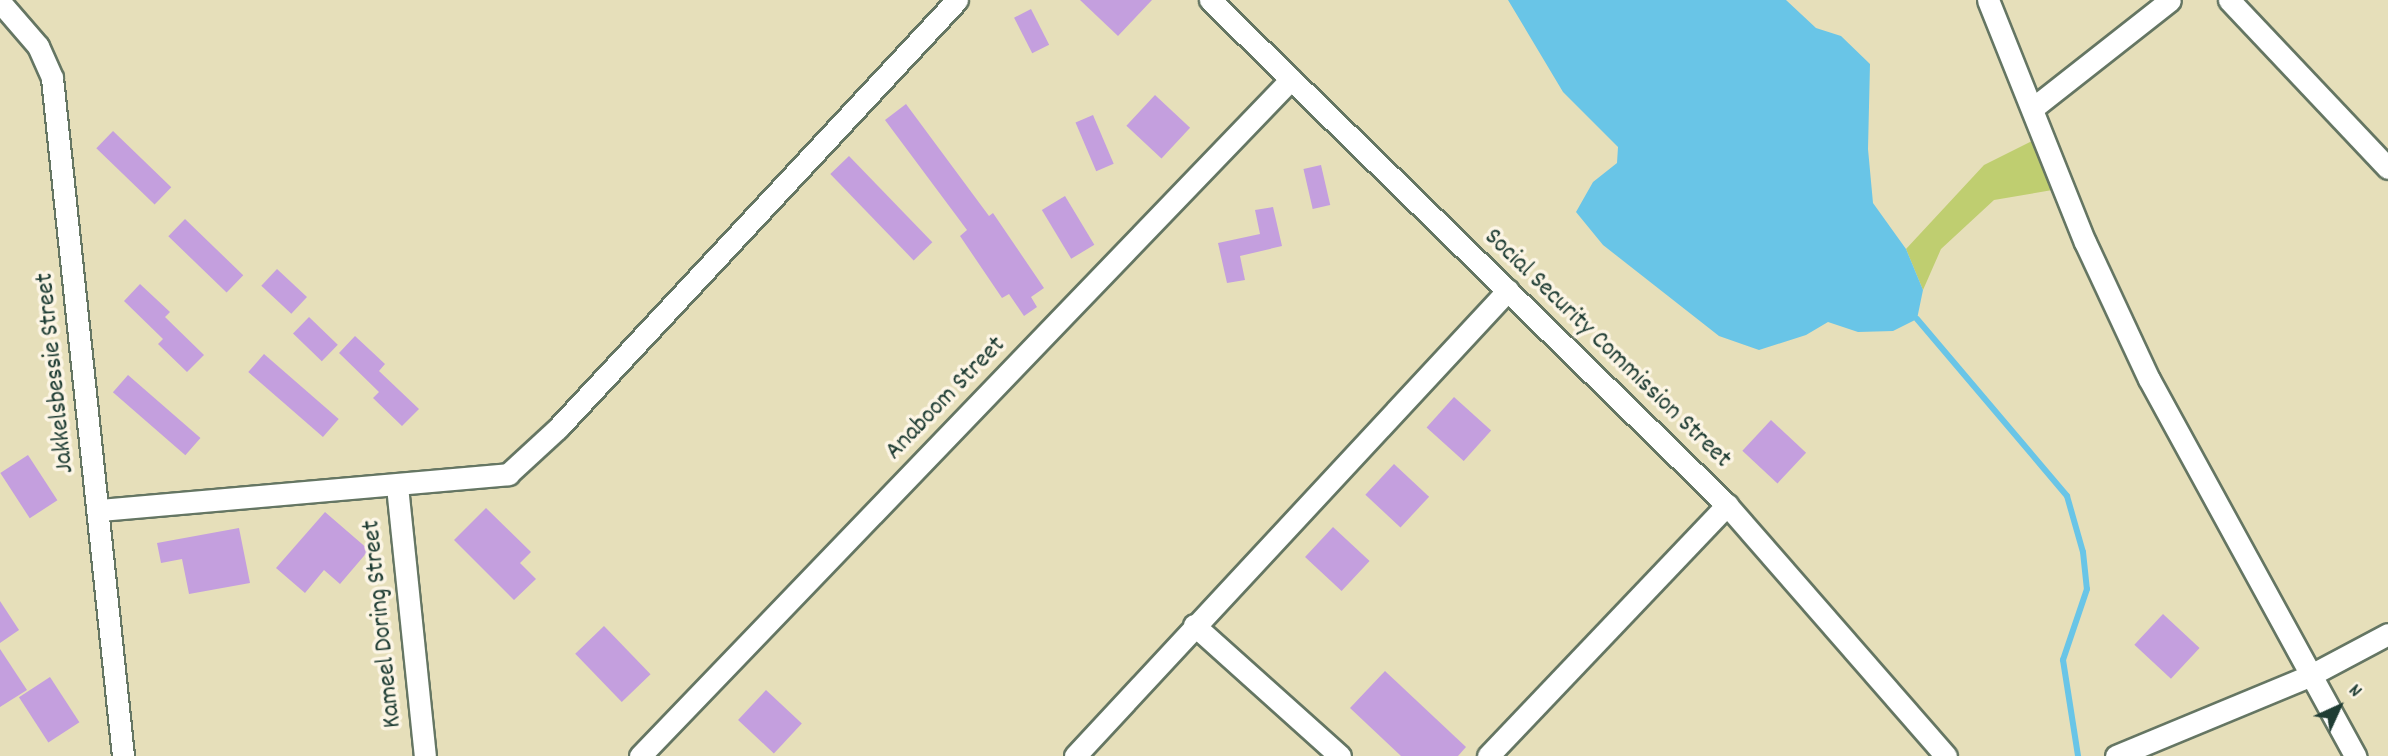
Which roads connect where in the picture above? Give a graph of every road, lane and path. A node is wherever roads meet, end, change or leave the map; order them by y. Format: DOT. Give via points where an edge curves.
graph roads {
  1 [pos="957,0"];
  2 [pos="1210,0"];
  3 [pos="1988,0"];
  4 [pos="2170,0"];
  5 [pos="2229,0"];
  6 [pos="0,2"];
  7 [pos="1291,79"];
  8 [pos="2034,108"];
  9 [pos="2388,169"];
  10 [pos="1508,290"];
  11 [pos="397,486"];
  12 [pos="1727,505"];
  13 [pos="99,510"];
  14 [pos="1194,625"];
  15 [pos="2388,634"];
  16 [pos="2309,676"];
  17 [pos="123,756"];
  18 [pos="425,756"];
  19 [pos="640,756"];
  20 [pos="1075,756"];
  21 [pos="1340,756"];
  22 [pos="1488,756"];
  23 [pos="1946,756"];
  24 [pos="2116,756"];
  25 [pos="2355,756"];
  1 -- 11 [label="street" via="514,470 502,477"];
  2 -- 7 [label="street, Social Security Commission Street"];
  3 -- 8 [label="street"];
  4 -- 8 [label="street"];
  5 -- 9 [label="street"];
  6 -- 13 [label="street, Jakkelsbessie Street" via="38,46 52,78"];
  7 -- 10 [label="street, Social Security Commission Street"];
  7 -- 19 [label="street, Anaboom Street"];
  8 -- 16 [label="street" via="2085,242 2150,379"];
  10 -- 12 [label="street, Social Security Commission Street"];
  10 -- 14 [label="street"];
  11 -- 13 [label="street"];
  11 -- 18 [label="street, Kameel Doring Street"];
  12 -- 22 [label="street"];
  12 -- 23 [label="street, Social Security Commission Street"];
  13 -- 17 [label="street, Jakkelsbessie Street"];
  14 -- 20 [label="street"];
  14 -- 21 [label="street"];
  15 -- 16 [label="street"];
  16 -- 24 [label="street"];
  16 -- 25 [label="street"];
}
